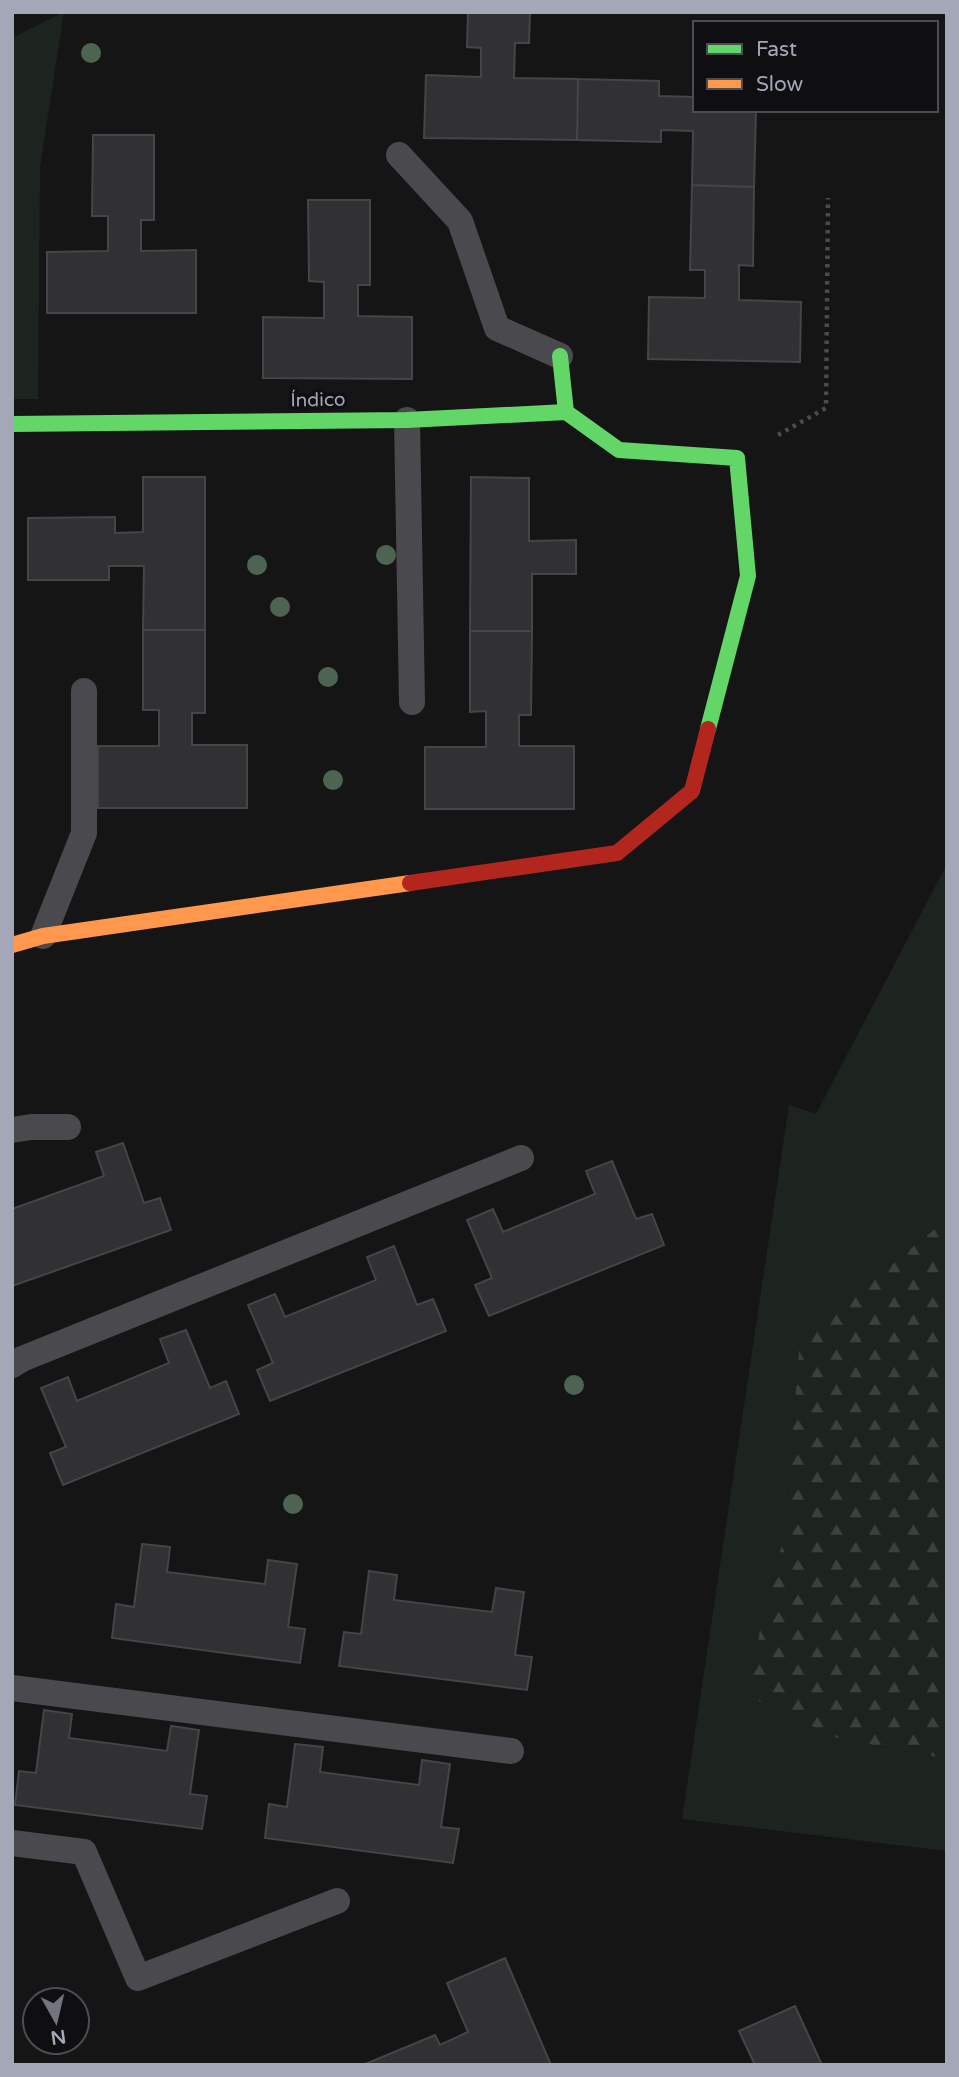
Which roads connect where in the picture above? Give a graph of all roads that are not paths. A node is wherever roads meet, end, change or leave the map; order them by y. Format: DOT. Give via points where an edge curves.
graph roads {
  1 [pos="399,155"];
  2 [pos="560,356"];
  3 [pos="566,412"];
  4 [pos="407,420"];
  5 [pos="12,424"];
  6 [pos="84,691"];
  7 [pos="412,702"];
  8 [pos="43,936"];
  9 [pos="12,945"];
  10 [pos="68,1126"];
  11 [pos="12,1130"];
  12 [pos="521,1158"];
  13 [pos="12,1365"];
  14 [pos="12,1688"];
  15 [pos="511,1751"];
  16 [pos="12,1843"];
  17 [pos="337,1901"];
  1 -- 2 [label="lane" via="460,221 497,328"];
  2 -- 3 [label="street"];
  3 -- 4 [label="street, Índico"];
  3 -- 8 [label="street" via="619,450 737,458 748,576 692,791 617,853"];
  4 -- 5 [label="street, Índico"];
  4 -- 7 [label="lane"];
  6 -- 8 [label="lane" via="84,833"];
  8 -- 9 [label="street"];
  10 -- 11 [label="lane"];
  12 -- 13 [label="lane"];
  14 -- 15 [label="lane"];
  16 -- 17 [label="lane" via="84,1852 138,1978"];
}
